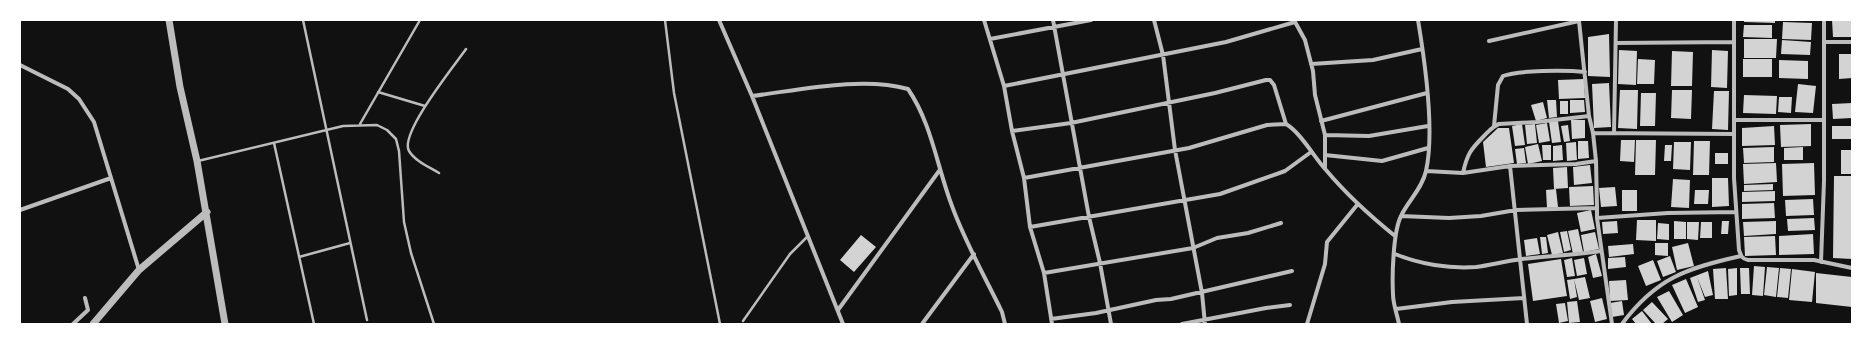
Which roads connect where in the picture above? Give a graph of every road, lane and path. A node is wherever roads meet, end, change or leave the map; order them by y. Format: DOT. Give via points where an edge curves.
graph roads {
  1 [pos="169,20"];
  2 [pos="303,20"];
  3 [pos="420,20"];
  4 [pos="665,20"];
  5 [pos="719,20"];
  6 [pos="984,20"];
  7 [pos="1053,20"];
  8 [pos="1092,20"];
  9 [pos="1154,20"];
  10 [pos="1418,20"];
  11 [pos="1579,20"];
  12 [pos="1616,20"];
  13 [pos="1734,20"];
  14 [pos="1824,20"];
  15 [pos="1294,21"];
  16 [pos="1054,26"];
  17 [pos="990,40"];
  18 [pos="1489,41"];
  19 [pos="1734,42"];
  20 [pos="1824,42"];
  21 [pos="1852,42"];
  22 [pos="1616,43"];
  23 [pos="466,49"];
  24 [pos="1422,49"];
  25 [pos="1163,55"];
  26 [pos="1311,64"];
  27 [pos="20,65"];
  28 [pos="1585,72"];
  29 [pos="1064,75"];
  30 [pos="1004,86"];
  31 [pos="378,92"];
  32 [pos="1427,93"];
  33 [pos="752,96"];
  34 [pos="1170,102"];
  35 [pos="425,106"];
  36 [pos="1589,116"];
  37 [pos="1734,120"];
  38 [pos="1824,120"];
  39 [pos="1321,121"];
  40 [pos="1071,123"];
  41 [pos="360,124"];
  42 [pos="1286,124"];
  43 [pos="1428,126"];
  44 [pos="1494,126"];
  45 [pos="326,131"];
  46 [pos="1012,131"];
  47 [pos="1593,133"];
  48 [pos="1614,133"];
  49 [pos="1734,134"];
  50 [pos="1325,135"];
  51 [pos="274,143"];
  52 [pos="1428,148"];
  53 [pos="1175,150"];
  54 [pos="1311,152"];
  55 [pos="1325,155"];
  56 [pos="197,161"];
  57 [pos="1596,161"];
  58 [pos="1510,166"];
  59 [pos="1080,168"];
  60 [pos="1325,170"];
  61 [pos="939,171"];
  62 [pos="1426,171"];
  63 [pos="439,173"];
  64 [pos="1463,173"];
  65 [pos="111,178"];
  66 [pos="1024,178"];
  67 [pos="1184,200"];
  68 [pos="1357,205"];
  69 [pos="1597,208"];
  70 [pos="20,210"];
  71 [pos="1516,210"];
  72 [pos="207,212"];
  73 [pos="1736,212"];
  74 [pos="1401,216"];
  75 [pos="1088,217"];
  76 [pos="1597,218"];
  77 [pos="1281,223"];
  78 [pos="1030,227"];
  79 [pos="808,236"];
  80 [pos="1395,236"];
  81 [pos="350,243"];
  82 [pos="1193,248"];
  83 [pos="1601,251"];
  84 [pos="974,254"];
  85 [pos="1395,254"];
  86 [pos="1741,256"];
  87 [pos="299,257"];
  88 [pos="1521,259"];
  89 [pos="1821,262"];
  90 [pos="1100,263"];
  91 [pos="1852,268"];
  92 [pos="139,270"];
  93 [pos="1292,270"];
  94 [pos="1044,273"];
  95 [pos="1202,293"];
  96 [pos="85,298"];
  97 [pos="1524,298"];
  98 [pos="1290,305"];
  99 [pos="1396,309"];
  100 [pos="838,310"];
  101 [pos="1108,310"];
  102 [pos="367,320"];
  103 [pos="743,321"];
  104 [pos="1052,322"];
  105 [pos="1204,322"];
  106 [pos="73,324"];
  107 [pos="93,324"];
  108 [pos="225,324"];
  109 [pos="314,324"];
  110 [pos="434,324"];
  111 [pos="720,324"];
  112 [pos="843,324"];
  113 [pos="922,324"];
  114 [pos="1005,324"];
  115 [pos="1111,324"];
  116 [pos="1182,324"];
  117 [pos="1307,324"];
  118 [pos="1399,324"];
  119 [pos="1527,324"];
  120 [pos="1612,324"];
  121 [pos="1622,324"];
  1 -- 56 [label="street" via="180,88"];
  2 -- 45 [label="lane"];
  3 -- 31 [label="lane"];
  4 -- 111 [label="lane" via="674,93"];
  5 -- 33 [label="street"];
  6 -- 17 [label="street"];
  7 -- 16 [label="street"];
  8 -- 16 [label="street"];
  9 -- 25 [label="street"];
  10 -- 24 [label="street"];
  11 -- 18 [label="street"];
  11 -- 28 [label="street"];
  12 -- 22 [label="street"];
  13 -- 19 [label="street"];
  14 -- 20 [label="street"];
  15 -- 25 [label="street" via="1226,42"];
  15 -- 26 [label="street" via="1305,40"];
  16 -- 17 [label="street"];
  16 -- 29 [label="street"];
  17 -- 30 [label="street"];
  19 -- 22 [label="street"];
  19 -- 37 [label="street"];
  20 -- 21 [label="street"];
  20 -- 38 [label="street"];
  22 -- 48 [label="street"];
  23 -- 35 [label="lane"];
  24 -- 26 [label="street" via="1373,60"];
  24 -- 32 [label="street"];
  25 -- 29 [label="street"];
  25 -- 34 [label="street"];
  26 -- 39 [label="street"];
  27 -- 65 [label="street" via="68,89 79,99 94,122"];
  28 -- 36 [label="street"];
  28 -- 44 [label="street" via="1503,76 1498,85"];
  29 -- 30 [label="street"];
  29 -- 40 [label="street"];
  30 -- 46 [label="street"];
  31 -- 35 [label="lane"];
  31 -- 41 [label="lane"];
  32 -- 39 [label="street"];
  32 -- 43 [label="street"];
  33 -- 61 [label="street" via="869,83 908,89 925,118"];
  33 -- 79 [label="street"];
  34 -- 40 [label="street"];
  34 -- 42 [label="street" via="1270,80"];
  34 -- 53 [label="street"];
  35 -- 63 [label="lane" via="407,144 410,152 421,162"];
  36 -- 44 [label="street" via="1503,123"];
  36 -- 47 [label="street"];
  37 -- 38 [label="street"];
  37 -- 49 [label="street"];
  38 -- 89 [label="street"];
  39 -- 50 [label="street"];
  40 -- 46 [label="street"];
  40 -- 59 [label="street"];
  41 -- 45 [label="lane"];
  41 -- 110 [label="lane" via="377,125 396,139 404,222 411,253"];
  42 -- 53 [label="street" via="1267,125"];
  42 -- 54 [label="street" via="1296,132"];
  43 -- 50 [label="street" via="1369,136"];
  43 -- 52 [label="street"];
  44 -- 64 [label="street" via="1468,154"];
  45 -- 51 [label="lane"];
  45 -- 81 [label="lane"];
  46 -- 66 [label="street"];
  47 -- 48 [label="street"];
  47 -- 57 [label="street"];
  48 -- 49 [label="street"];
  49 -- 73 [label="street"];
  50 -- 55 [label="street"];
  51 -- 56 [label="lane"];
  51 -- 87 [label="lane"];
  52 -- 55 [label="street" via="1382,161"];
  52 -- 62 [label="street"];
  53 -- 59 [label="street"];
  53 -- 67 [label="street"];
  54 -- 60 [label="street"];
  54 -- 67 [label="street" via="1274,176 1220,194"];
  55 -- 60 [label="street"];
  56 -- 72 [label="street"];
  57 -- 58 [label="street"];
  57 -- 69 [label="street"];
  58 -- 64 [label="street"];
  58 -- 71 [label="street"];
  59 -- 66 [label="street"];
  59 -- 75 [label="street"];
  60 -- 68 [label="street"];
  61 -- 84 [label="street" via="952,208"];
  61 -- 100 [label="street"];
  62 -- 64 [label="street"];
  62 -- 74 [label="street" via="1422,183"];
  65 -- 70 [label="street"];
  65 -- 92 [label="street"];
  66 -- 78 [label="street"];
  67 -- 75 [label="street"];
  67 -- 82 [label="street"];
  68 -- 80 [label="street"];
  68 -- 117 [label="street" via="1327,242 1326,264"];
  69 -- 71 [label="street"];
  69 -- 76 [label="street"];
  71 -- 74 [label="street" via="1448,218"];
  71 -- 88 [label="street"];
  72 -- 92 [label="street"];
  72 -- 108 [label="street"];
  73 -- 76 [label="street"];
  73 -- 86 [label="street"];
  74 -- 80 [label="street"];
  75 -- 78 [label="street"];
  75 -- 90 [label="street"];
  76 -- 83 [label="street"];
  77 -- 82 [label="street" via="1248,233 1216,238"];
  78 -- 94 [label="street"];
  79 -- 100 [label="street"];
  79 -- 103 [label="lane" via="790,254"];
  80 -- 85 [label="street"];
  81 -- 87 [label="lane"];
  81 -- 102 [label="lane"];
  82 -- 90 [label="street"];
  82 -- 95 [label="street"];
  83 -- 88 [label="street"];
  83 -- 120 [label="street"];
  84 -- 113 [label="street"];
  84 -- 114 [label="street" via="1002,312"];
  85 -- 88 [label="street" via="1435,265 1476,267"];
  85 -- 99 [label="street" via="1392,295"];
  86 -- 89 [label="street" via="1748,260"];
  86 -- 121 [label="street" via="1674,275 1650,291"];
  87 -- 109 [label="lane"];
  88 -- 97 [label="street"];
  89 -- 91 [label="street"];
  90 -- 94 [label="street"];
  90 -- 101 [label="street"];
  92 -- 107 [label="street"];
  93 -- 95 [label="street"];
  94 -- 104 [label="street"];
  95 -- 101 [label="street"];
  95 -- 105 [label="street"];
  96 -- 106 [label="street" via="88,310"];
  97 -- 99 [label="street" via="1452,302"];
  97 -- 119 [label="street"];
  98 -- 105 [label="street"];
  99 -- 118 [label="street"];
  100 -- 112 [label="street"];
  101 -- 104 [label="street"];
  101 -- 115 [label="street"];
  105 -- 116 [label="street"];
}
